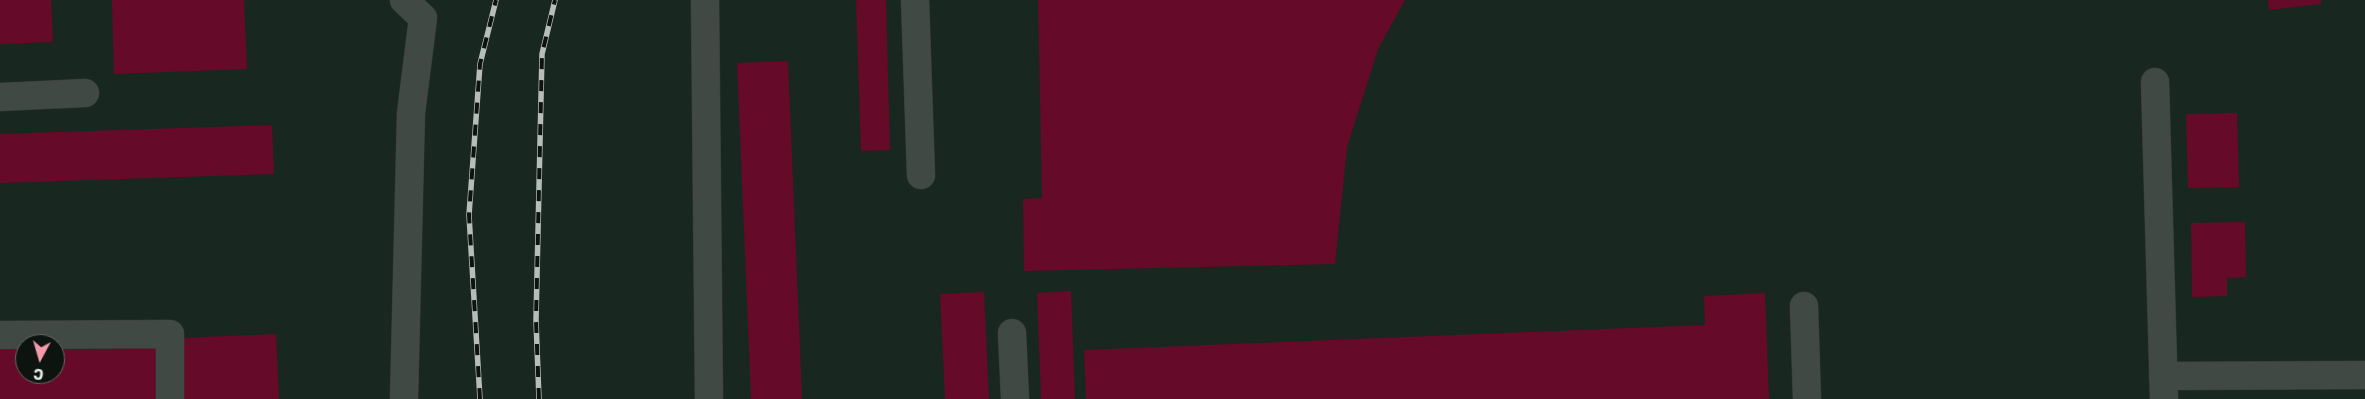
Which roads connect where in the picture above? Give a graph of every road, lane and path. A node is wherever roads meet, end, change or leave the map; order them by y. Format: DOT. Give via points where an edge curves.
graph roads {
  1 [pos="404,0"];
  2 [pos="705,0"];
  3 [pos="915,0"];
  4 [pos="2155,82"];
  5 [pos="85,92"];
  6 [pos="0,97"];
  7 [pos="921,175"];
  8 [pos="1804,306"];
  9 [pos="1012,333"];
  10 [pos="0,335"];
  11 [pos="2365,375"];
  12 [pos="2163,388"];
  13 [pos="170,399"];
  14 [pos="404,399"];
  15 [pos="708,399"];
  16 [pos="1015,399"];
  17 [pos="1807,399"];
  1 -- 14 [label="lane" via="423,18 411,113"];
  2 -- 15 [label="lane"];
  3 -- 7 [label="lane"];
  4 -- 12 [label="lane"];
  5 -- 6 [label="lane"];
  8 -- 17 [label="lane"];
  9 -- 16 [label="lane"];
  10 -- 13 [label="lane" via="170,334"];
  11 -- 12 [label="lane"];
}
